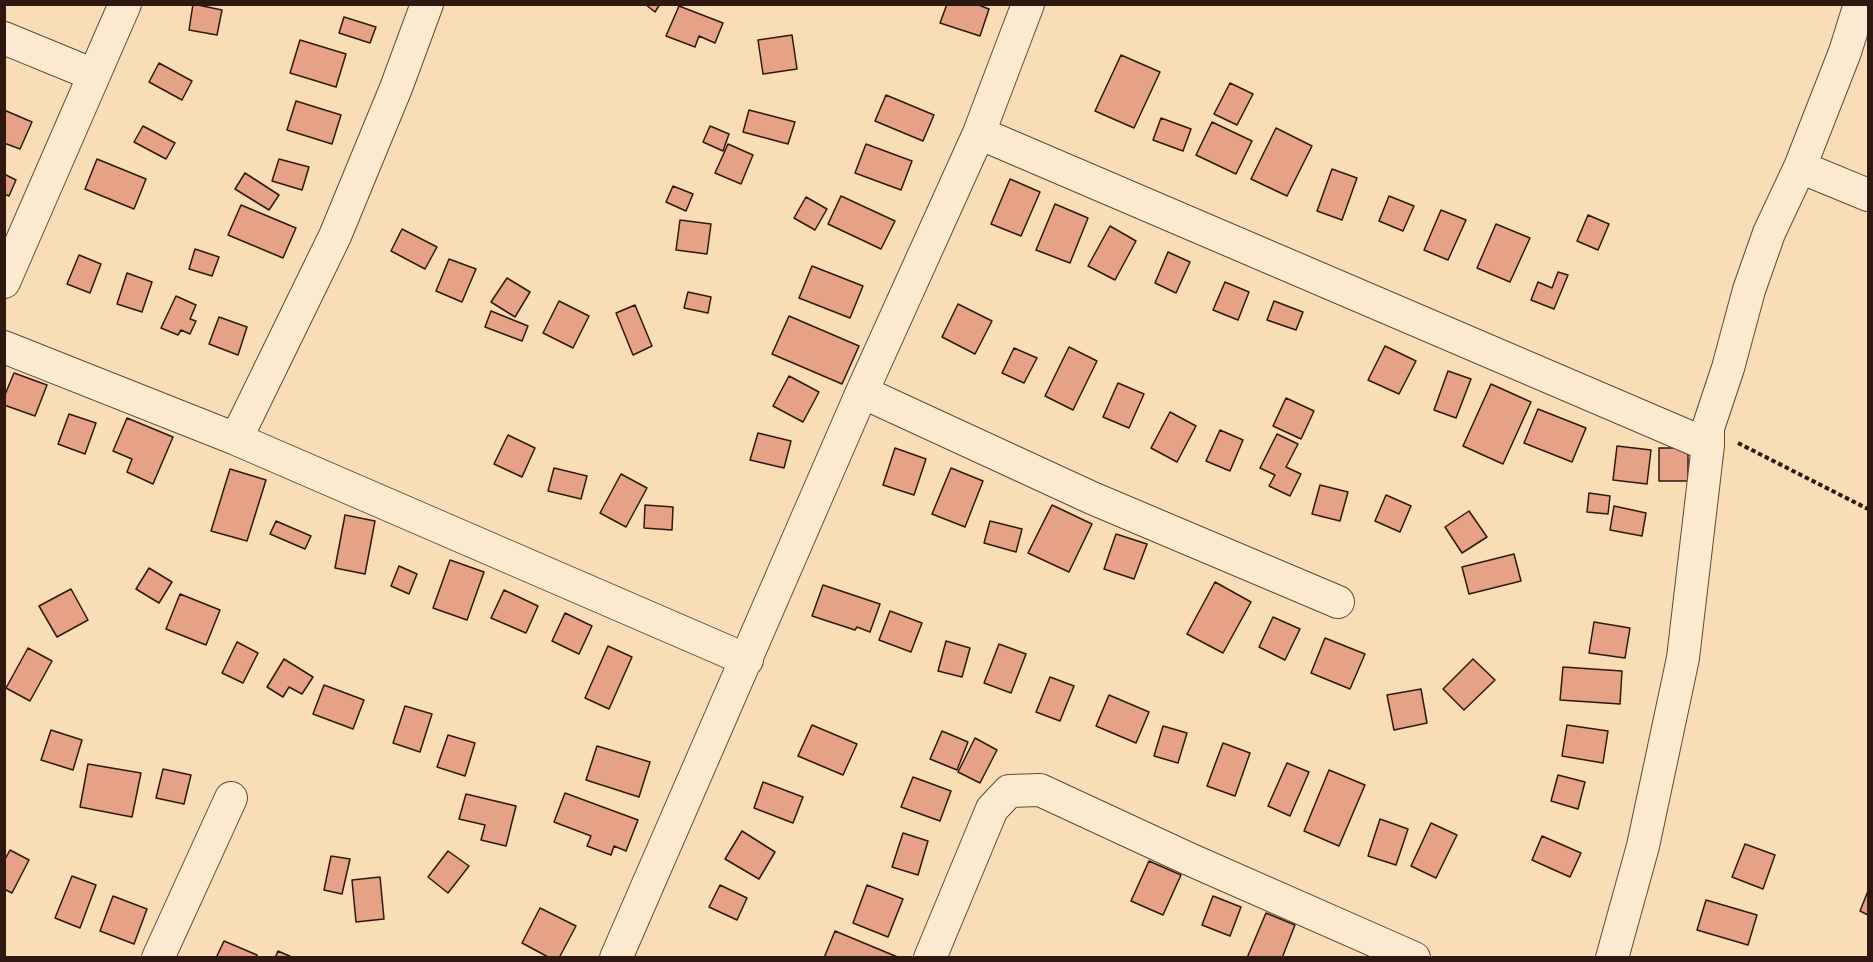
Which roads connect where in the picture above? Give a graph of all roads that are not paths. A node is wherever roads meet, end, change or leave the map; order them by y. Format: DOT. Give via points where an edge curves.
graph roads {
  1 [pos="124,4"];
  2 [pos="427,4"];
  3 [pos="1028,4"];
  4 [pos="1860,4"];
  5 [pos="4,38"];
  6 [pos="94,75"];
  7 [pos="979,133"];
  8 [pos="1800,167"];
  9 [pos="1869,195"];
  10 [pos="4,282"];
  11 [pos="4,347"];
  12 [pos="862,392"];
  13 [pos="1708,437"];
  14 [pos="236,439"];
  15 [pos="1338,602"];
  16 [pos="747,660"];
  17 [pos="231,798"];
  18 [pos="158,957"];
  19 [pos="616,957"];
  20 [pos="930,957"];
  21 [pos="1414,957"];
  22 [pos="1612,957"];
  1 -- 6 [label="street"];
  2 -- 14 [label="street" via="335,236"];
  3 -- 7 [label="street"];
  4 -- 8 [label="street"];
  5 -- 6 [label="street"];
  6 -- 10 [label="street"];
  7 -- 12 [label="street"];
  7 -- 13 [label="street"];
  8 -- 9 [label="street"];
  8 -- 13 [label="street" via="1769,233 1749,290"];
  11 -- 14 [label="street"];
  12 -- 15 [label="street" via="1092,498"];
  12 -- 16 [label="street"];
  13 -- 22 [label="street" via="1683,657 1643,846"];
  14 -- 16 [label="street"];
  16 -- 19 [label="street"];
  17 -- 18 [label="street"];
  20 -- 21 [label="street" via="992,809 1009,791 1040,790"];
}
